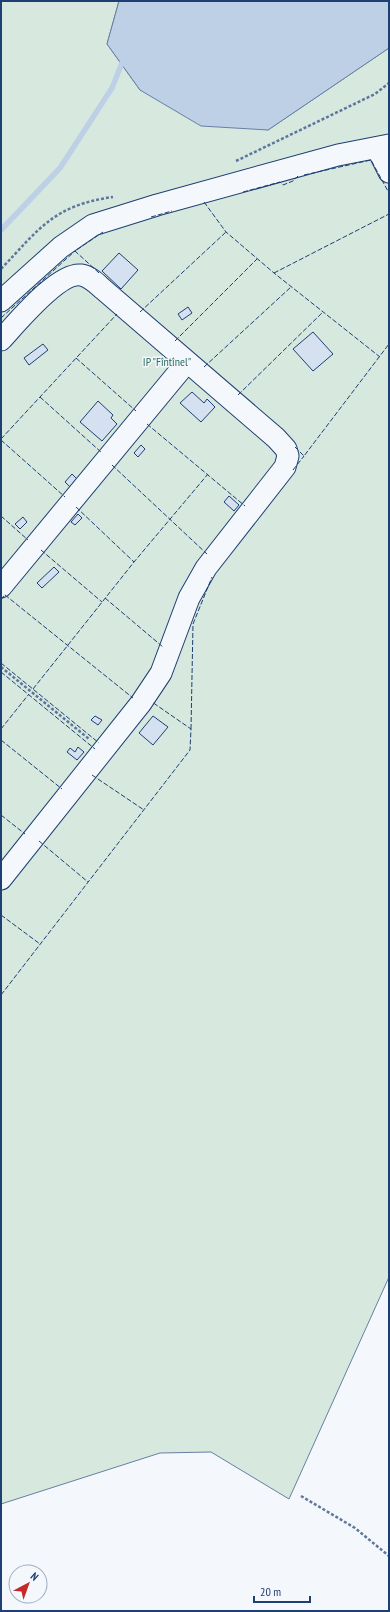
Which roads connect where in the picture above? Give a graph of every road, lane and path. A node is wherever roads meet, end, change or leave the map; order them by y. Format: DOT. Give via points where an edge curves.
graph roads {
  1 [pos="389,83"];
  2 [pos="383,147"];
  3 [pos="235,161"];
  4 [pos="389,172"];
  5 [pos="119,196"];
  6 [pos="1,269"];
  7 [pos="1,301"];
  8 [pos="1,340"];
  9 [pos="187,362"];
  10 [pos="1,587"];
  11 [pos="1,667"];
  12 [pos="103,750"];
  13 [pos="1,879"];
  14 [pos="301,1496"];
  15 [pos="389,1556"];
  1 -- 3 [label="path" via="375,94"];
  2 -- 4 [label="street"];
  2 -- 7 [label="street" via="330,157 93,225 61,247"];
  5 -- 6 [label="path" via="90,200 69,207 44,223"];
  8 -- 9 [label="street" via="47,292 70,276 81,275 92,280"];
  9 -- 10 [label="street"];
  9 -- 12 [label="street" via="276,438 286,449 288,456 284,467 268,490 206,568 189,598 161,673 141,703"];
  11 -- 12 [label="path"];
  12 -- 13 [label="street"];
  14 -- 15 [label="path" via="355,1528"];
}
